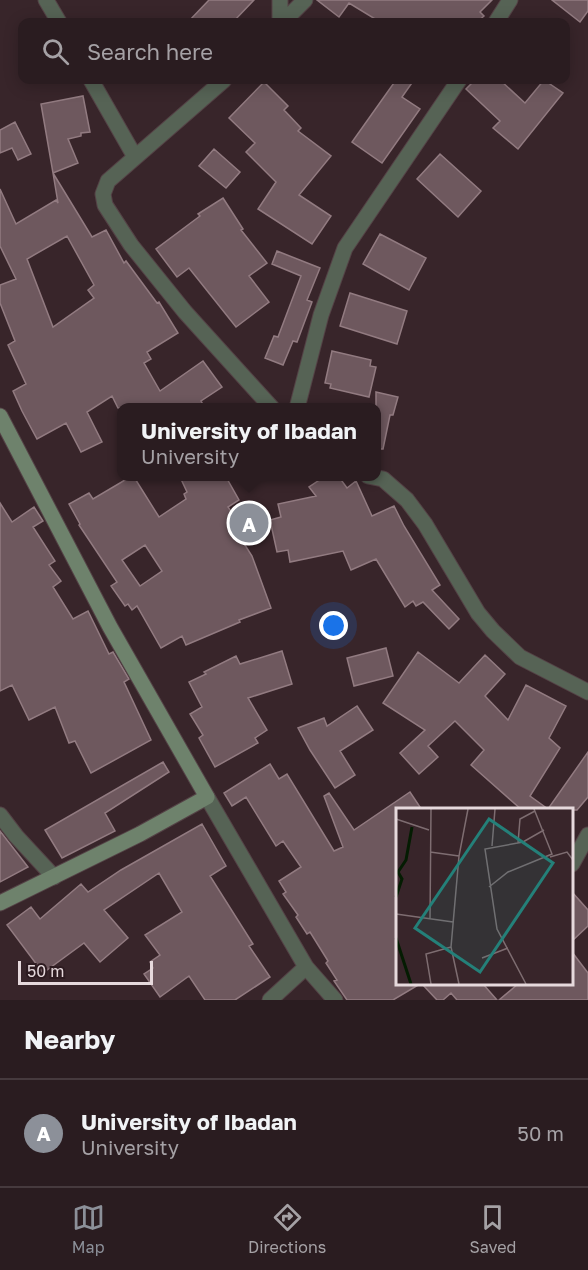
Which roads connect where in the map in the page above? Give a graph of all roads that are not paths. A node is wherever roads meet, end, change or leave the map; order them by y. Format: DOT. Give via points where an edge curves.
graph roads {
  1 [pos="46,0"];
  2 [pos="280,0"];
  3 [pos="305,0"];
  4 [pos="510,0"];
  5 [pos="57,18"];
  6 [pos="282,18"];
  7 [pos="286,18"];
  8 [pos="499,18"];
  9 [pos="93,84"];
  10 [pos="219,84"];
  11 [pos="456,84"];
  12 [pos="135,157"];
  13 [pos="268,403"];
  14 [pos="298,403"];
  15 [pos="0,416"];
  16 [pos="381,479"];
  17 [pos="588,692"];
  18 [pos="207,797"];
  19 [pos="0,815"];
  20 [pos="588,835"];
  21 [pos="573,862"];
  22 [pos="54,877"];
  23 [pos="0,903"];
  24 [pos="306,968"];
  25 [pos="270,1000"];
  26 [pos="335,1000"];
  1 -- 5 [label="street"];
  2 -- 6 [label="street"];
  3 -- 7 [label="street"];
  4 -- 8 [label="street"];
  9 -- 12 [label="street"];
  10 -- 12 [label="street"];
  11 -- 14 [label="street" via="345,248 321,315"];
  12 -- 13 [label="street" via="108,181 102,194 105,205 131,245 178,303"];
  15 -- 18 [label="street" via="110,627"];
  16 -- 17 [label="street" via="407,500 493,631 520,657"];
  18 -- 22 [label="street"];
  18 -- 24 [label="street"];
  19 -- 22 [label="street"];
  20 -- 21 [label="street"];
  22 -- 23 [label="street"];
  24 -- 25 [label="street"];
  24 -- 26 [label="street"];
}
